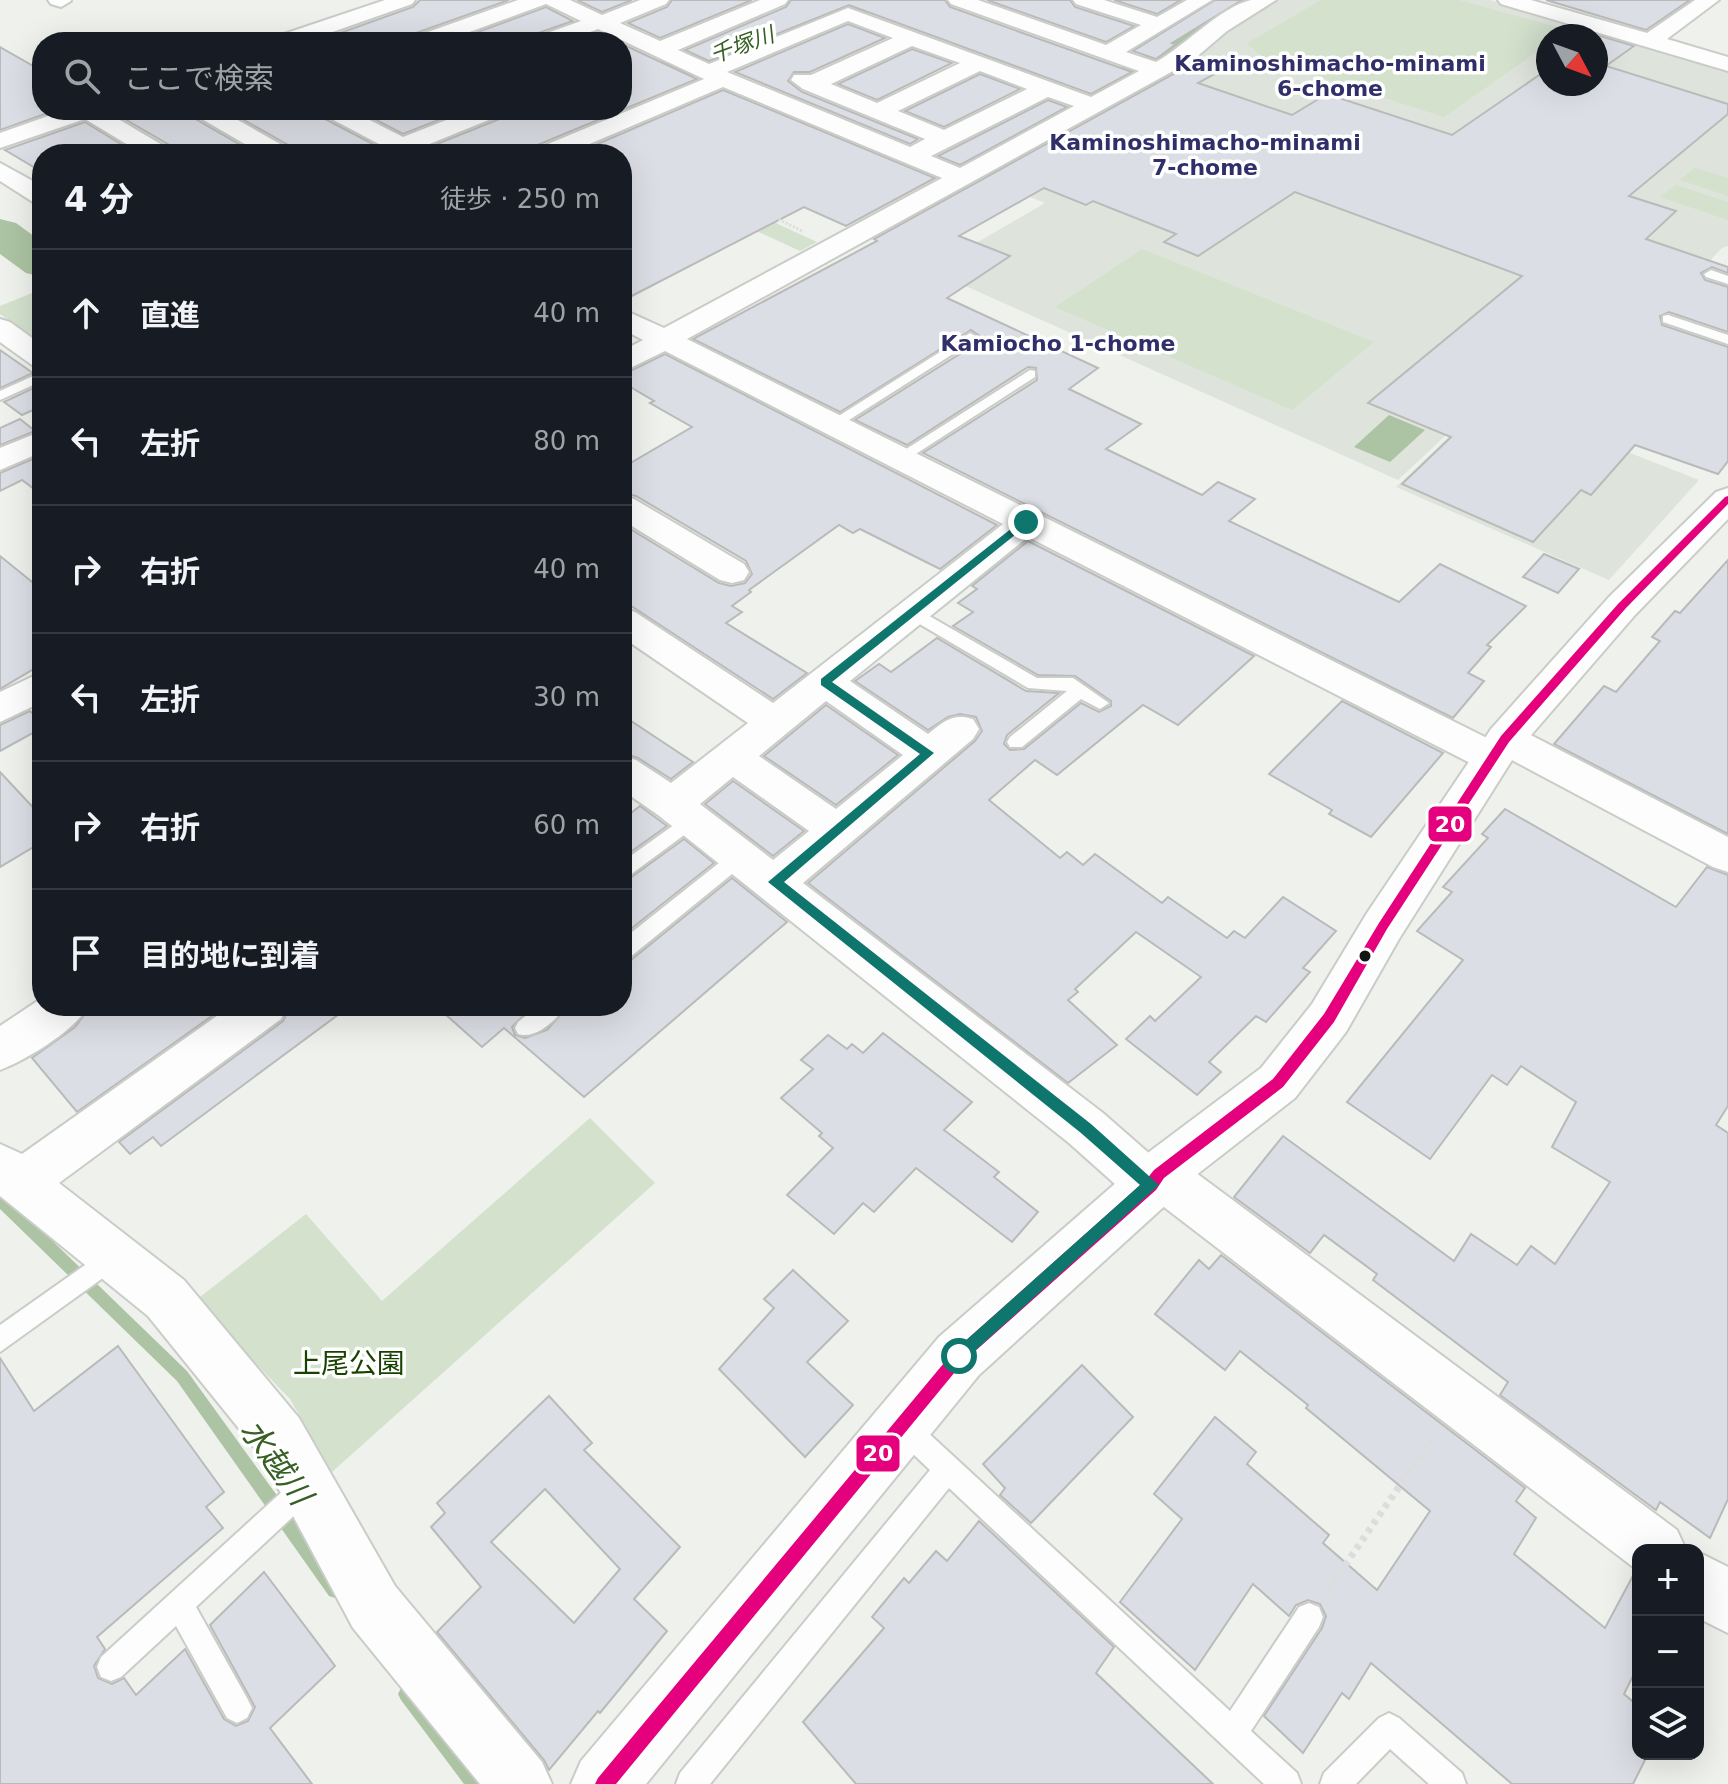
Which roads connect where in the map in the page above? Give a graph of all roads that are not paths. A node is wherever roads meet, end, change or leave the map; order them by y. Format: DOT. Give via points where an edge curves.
graph roads {
  1 [pos="405,0"];
  2 [pos="538,0"];
  3 [pos="555,0"];
  4 [pos="659,0"];
  5 [pos="778,0"];
  6 [pos="958,0"];
  7 [pos="1083,0"];
  8 [pos="1202,0"];
  9 [pos="1266,0"];
  10 [pos="1508,0"];
  11 [pos="1709,0"];
  12 [pos="1592,6"];
  13 [pos="1573,18"];
  14 [pos="601,22"];
  15 [pos="339,23"];
  16 [pos="1158,24"];
  17 [pos="312,32"];
  18 [pos="358,32"];
  19 [pos="450,32"];
  20 [pos="572,32"];
  21 [pos="623,32"];
  22 [pos="632,36"];
  23 [pos="911,38"];
  24 [pos="1650,41"];
  25 [pos="657,47"];
  26 [pos="1107,53"];
  27 [pos="632,55"];
  28 [pos="745,57"];
  29 [pos="978,63"];
  30 [pos="1728,64"];
  31 [pos="1152,69"];
  32 [pos="716,76"];
  33 [pos="811,84"];
  34 [pos="1047,88"];
  35 [pos="1092,105"];
  36 [pos="879,111"];
  37 [pos="632,114"];
  38 [pos="59,120"];
  39 [pos="103,120"];
  40 [pos="220,120"];
  41 [pos="361,120"];
  42 [pos="472,120"];
  43 [pos="620,120"];
  44 [pos="945,139"];
  45 [pos="0,141"];
  46 [pos="137,141"];
  47 [pos="129,144"];
  48 [pos="142,144"];
  49 [pos="262,144"];
  50 [pos="400,144"];
  51 [pos="422,144"];
  52 [pos="567,144"];
  53 [pos="884,145"];
  54 [pos="912,156"];
  55 [pos="854,161"];
  56 [pos="959,176"];
  57 [pos="904,182"];
  58 [pos="929,193"];
  59 [pos="1711,274"];
  60 [pos="1728,280"];
  61 [pos="1668,319"];
  62 [pos="632,323"];
  63 [pos="970,337"];
  64 [pos="667,339"];
  65 [pos="6,340"];
  66 [pos="1728,340"];
  67 [pos="32,354"];
  68 [pos="632,358"];
  69 [pos="1030,374"];
  70 [pos="32,381"];
  71 [pos="0,396"];
  72 [pos="833,424"];
  73 [pos="32,445"];
  74 [pos="900,458"];
  75 [pos="0,460"];
  76 [pos="1728,499"];
  77 [pos="632,512"];
  78 [pos="1026,522"];
  79 [pos="732,572"];
  80 [pos="912,612"];
  81 [pos="632,627"];
  82 [pos="825,682"];
  83 [pos="1080,690"];
  84 [pos="32,691"];
  85 [pos="1100,703"];
  86 [pos="0,709"];
  87 [pos="774,722"];
  88 [pos="960,729"];
  89 [pos="1016,742"];
  90 [pos="1499,748"];
  91 [pos="928,753"];
  92 [pos="731,756"];
  93 [pos="632,777"];
  94 [pos="682,812"];
  95 [pos="837,830"];
  96 [pos="741,856"];
  97 [pos="1728,856"];
  98 [pos="632,863"];
  99 [pos="775,882"];
  100 [pos="632,944"];
  101 [pos="51,1016"];
  102 [pos="250,1016"];
  103 [pos="541,1016"];
  104 [pos="526,1028"];
  105 [pos="0,1050"];
  106 [pos="10,1174"];
  107 [pos="1155,1179"];
  108 [pos="102,1265"];
  109 [pos="0,1340"];
  110 [pos="902,1426"];
  111 [pos="948,1469"];
  112 [pos="299,1494"];
  113 [pos="1649,1544"];
  114 [pos="1704,1586"];
  115 [pos="179,1604"];
  116 [pos="1728,1604"];
  117 [pos="1309,1617"];
  118 [pos="111,1667"];
  119 [pos="237,1708"];
  120 [pos="1232,1734"];
  121 [pos="520,1784"];
  122 [pos="604,1784"];
  123 [pos="691,1784"];
  124 [pos="1286,1784"];
  125 [pos="1335,1784"];
  126 [pos="1451,1784"];
  1 -- 15 [label="street"];
  2 -- 19 [label="street"];
  3 -- 14 [label="street"];
  4 -- 14 [label="street"];
  5 -- 25 [label="street"];
  6 -- 26 [label="street"];
  7 -- 16 [label="street"];
  8 -- 16 [label="street"];
  9 -- 31 [label="street" via="1219,26 1185,55"];
  10 -- 13 [label="street"];
  11 -- 24 [label="street"];
  12 -- 13 [label="street"];
  13 -- 24 [label="street"];
  14 -- 20 [label="street"];
  14 -- 21 [label="street"];
  15 -- 17 [label="street"];
  15 -- 18 [label="street"];
  16 -- 26 [label="street"];
  22 -- 25 [label="street"];
  23 -- 28 [label="street" via="848,14"];
  23 -- 29 [label="street"];
  23 -- 33 [label="street"];
  24 -- 30 [label="street"];
  25 -- 27 [label="street"];
  25 -- 32 [label="street"];
  26 -- 31 [label="street"];
  28 -- 32 [label="street"];
  28 -- 33 [label="street"];
  29 -- 34 [label="street"];
  29 -- 36 [label="street"];
  31 -- 35 [label="street"];
  32 -- 37 [label="street"];
  32 -- 53 [label="street" via="777,114"];
  33 -- 36 [label="street"];
  34 -- 35 [label="street"];
  34 -- 44 [label="street"];
  35 -- 56 [label="street"];
  36 -- 44 [label="street"];
  38 -- 45 [label="street"];
  39 -- 46 [label="street"];
  40 -- 49 [label="street"];
  41 -- 50 [label="street"];
  42 -- 51 [label="street"];
  43 -- 52 [label="street"];
  44 -- 54 [label="street"];
  46 -- 47 [label="street"];
  46 -- 48 [label="street"];
  53 -- 54 [label="street"];
  53 -- 55 [label="street"];
  54 -- 56 [label="street"];
  56 -- 58 [label="street"];
  57 -- 58 [label="street"];
  58 -- 64 [label="street"];
  59 -- 60 [label="lane"];
  61 -- 66 [label="lane"];
  62 -- 64 [label="street"];
  63 -- 72 [label="lane"];
  64 -- 68 [label="street"];
  64 -- 72 [label="street"];
  65 -- 67 [label="street"];
  69 -- 74 [label="lane"];
  70 -- 71 [label="lane"];
  72 -- 74 [label="street"];
  73 -- 75 [label="street"];
  74 -- 78 [label="street"];
  76 -- 90 [label="street" via="1622,606"];
  77 -- 79 [label="street"];
  78 -- 80 [label="street"];
  78 -- 90 [label="street"];
  80 -- 82 [label="street"];
  80 -- 83 [label="lane" via="1034,684 1067,682"];
  81 -- 87 [label="street"];
  82 -- 87 [label="street"];
  82 -- 91 [label="street"];
  83 -- 85 [label="lane"];
  83 -- 89 [label="lane"];
  84 -- 86 [label="street"];
  87 -- 92 [label="street"];
  88 -- 91 [label="street"];
  90 -- 97 [label="street"];
  90 -- 107 [label="street" via="1329,1018 1278,1083"];
  91 -- 95 [label="street"];
  92 -- 94 [label="street"];
  92 -- 95 [label="street"];
  93 -- 94 [label="street"];
  94 -- 96 [label="street"];
  94 -- 98 [label="lane"];
  95 -- 99 [label="street"];
  96 -- 99 [label="street"];
  96 -- 100 [label="lane"];
  99 -- 107 [label="street"];
  101 -- 105 [label="street"];
  102 -- 106 [label="street"];
  103 -- 104 [label="lane"];
  106 -- 108 [label="street"];
  107 -- 110 [label="street" via="959,1356"];
  107 -- 113 [label="street"];
  108 -- 109 [label="lane"];
  108 -- 112 [label="street" via="166,1298 280,1437"];
  110 -- 111 [label="lane"];
  110 -- 122 [label="street"];
  111 -- 120 [label="lane"];
  111 -- 123 [label="lane"];
  112 -- 115 [label="lane"];
  112 -- 121 [label="street" via="374,1607"];
  114 -- 116 [label="street"];
  115 -- 118 [label="lane"];
  115 -- 119 [label="lane"];
  117 -- 120 [label="lane"];
  120 -- 124 [label="lane"];
  125 -- 126 [label="lane" via="1389,1728"];
}
